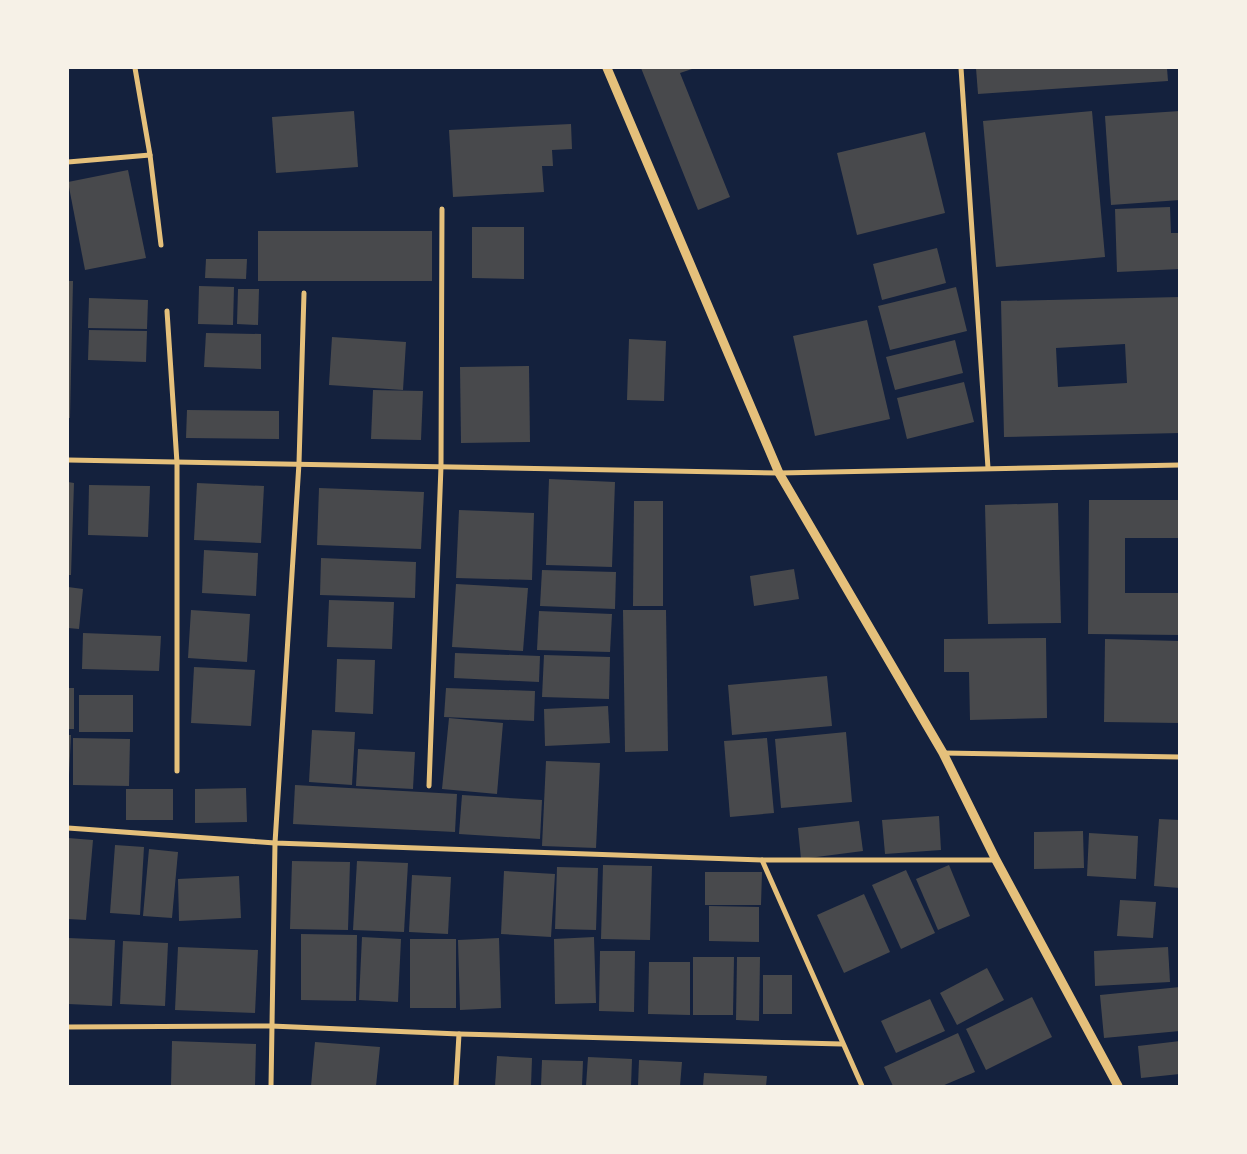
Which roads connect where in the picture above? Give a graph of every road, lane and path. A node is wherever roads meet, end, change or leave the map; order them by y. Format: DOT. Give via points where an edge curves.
graph roads {
  1 [pos="134,68"];
  2 [pos="607,68"];
  3 [pos="961,68"];
  4 [pos="150,155"];
  5 [pos="68,162"];
  6 [pos="442,209"];
  7 [pos="161,245"];
  8 [pos="304,293"];
  9 [pos="167,311"];
  10 [pos="68,460"];
  11 [pos="177,463"];
  12 [pos="299,463"];
  13 [pos="1180,465"];
  14 [pos="441,466"];
  15 [pos="988,468"];
  16 [pos="779,473"];
  17 [pos="943,753"];
  18 [pos="1180,757"];
  19 [pos="177,771"];
  20 [pos="429,786"];
  21 [pos="68,828"];
  22 [pos="275,843"];
  23 [pos="762,860"];
  24 [pos="996,860"];
  25 [pos="271,1026"];
  26 [pos="68,1027"];
  27 [pos="459,1034"];
  28 [pos="842,1044"];
  29 [pos="271,1086"];
  30 [pos="456,1086"];
  31 [pos="862,1086"];
  32 [pos="1118,1086"];
  1 -- 4 [label="street"];
  2 -- 16 [label="street"];
  3 -- 15 [label="street"];
  4 -- 5 [label="street"];
  4 -- 7 [label="street"];
  6 -- 14 [label="street"];
  8 -- 12 [label="street"];
  9 -- 11 [label="street"];
  10 -- 11 [label="street"];
  11 -- 12 [label="street"];
  11 -- 19 [label="street"];
  12 -- 14 [label="street"];
  12 -- 22 [label="street"];
  13 -- 15 [label="street"];
  14 -- 16 [label="street"];
  14 -- 20 [label="street"];
  15 -- 16 [label="street"];
  16 -- 17 [label="street"];
  17 -- 18 [label="street"];
  17 -- 24 [label="street"];
  21 -- 22 [label="street"];
  22 -- 23 [label="street"];
  22 -- 25 [label="street"];
  23 -- 24 [label="street"];
  23 -- 28 [label="street"];
  24 -- 32 [label="street"];
  25 -- 26 [label="street"];
  25 -- 27 [label="street"];
  25 -- 29 [label="street"];
  27 -- 28 [label="street"];
  27 -- 30 [label="street"];
  28 -- 31 [label="street"];
}
